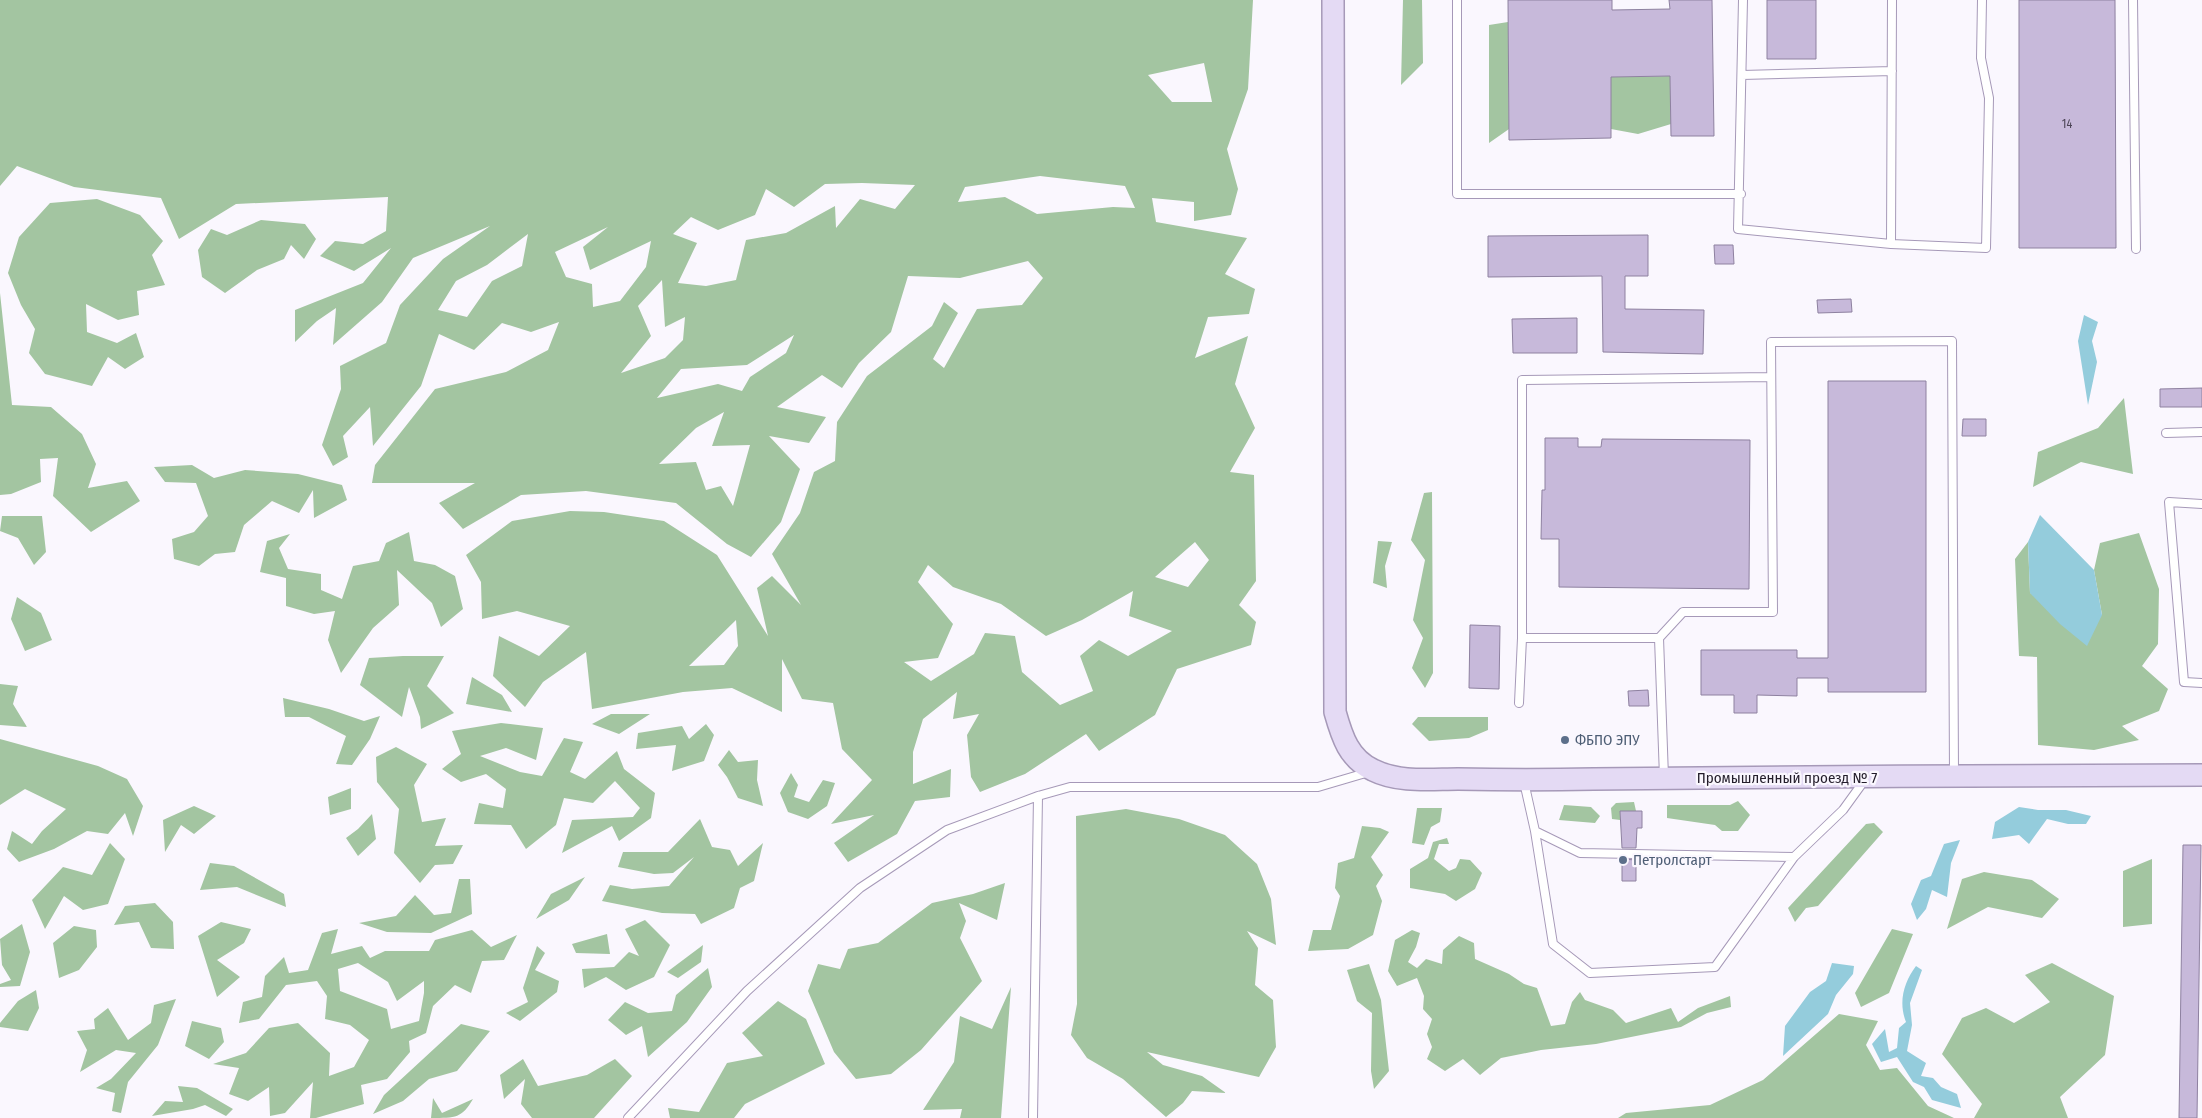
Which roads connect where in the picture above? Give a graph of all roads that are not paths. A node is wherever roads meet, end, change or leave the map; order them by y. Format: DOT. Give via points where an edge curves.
graph roads {
  1 [pos="1333,0"];
  2 [pos="1457,0"];
  3 [pos="1743,0"];
  4 [pos="1892,0"];
  5 [pos="1982,0"];
  6 [pos="2133,0"];
  7 [pos="1892,72"];
  8 [pos="1742,75"];
  9 [pos="1741,194"];
  10 [pos="1891,244"];
  11 [pos="2136,249"];
  12 [pos="1772,377"];
  13 [pos="2202,432"];
  14 [pos="2166,433"];
  15 [pos="2202,504"];
  16 [pos="1522,638"];
  17 [pos="1660,638"];
  18 [pos="2202,683"];
  19 [pos="1519,703"];
  20 [pos="1374,771"];
  21 [pos="1954,775"];
  22 [pos="2202,775"];
  23 [pos="1866,778"];
  24 [pos="1664,779"];
  25 [pos="1524,780"];
  26 [pos="1038,796"];
  27 [pos="1535,832"];
  28 [pos="1794,857"];
  29 [pos="628,1118"];
  30 [pos="1033,1118"];
  1 -- 20 [label="street" via="1335,712 1343,740 1356,759"];
  2 -- 9 [label="lane" via="1457,194"];
  3 -- 8 [label="lane"];
  4 -- 7 [label="lane"];
  5 -- 10 [label="lane" via="1980,58 1989,98 1986,248"];
  6 -- 11 [label="lane"];
  7 -- 8 [label="lane"];
  7 -- 10 [label="lane"];
  8 -- 9 [label="lane"];
  9 -- 10 [label="lane" via="1738,228"];
  12 -- 16 [label="lane" via="1522,380"];
  12 -- 17 [label="lane" via="1773,612 1683,612"];
  12 -- 21 [label="lane" via="1771,342 1952,342"];
  13 -- 14 [label="lane"];
  15 -- 18 [label="lane" via="2169,502 2184,682"];
  16 -- 17 [label="lane"];
  16 -- 19 [label="lane"];
  17 -- 24 [label="lane"];
  20 -- 25 [label="street, Промышленный проезд № 7" via="1402,779"];
  20 -- 26 [label="lane" via="1318,787 1070,787"];
  21 -- 22 [label="street, Промышленный проезд № 7"];
  21 -- 23 [label="street, Промышленный проезд № 7"];
  23 -- 24 [label="street, Промышленный проезд № 7"];
  23 -- 28 [label="lane" via="1843,810"];
  24 -- 25 [label="street, Промышленный проезд № 7"];
  25 -- 27 [label="lane"];
  26 -- 29 [label="lane" via="947,830 860,888 747,991"];
  26 -- 30 [label="lane"];
  27 -- 28 [label="lane" via="1580,854"];
  27 -- 28 [label="lane" via="1554,944 1590,973 1715,967"];
}
